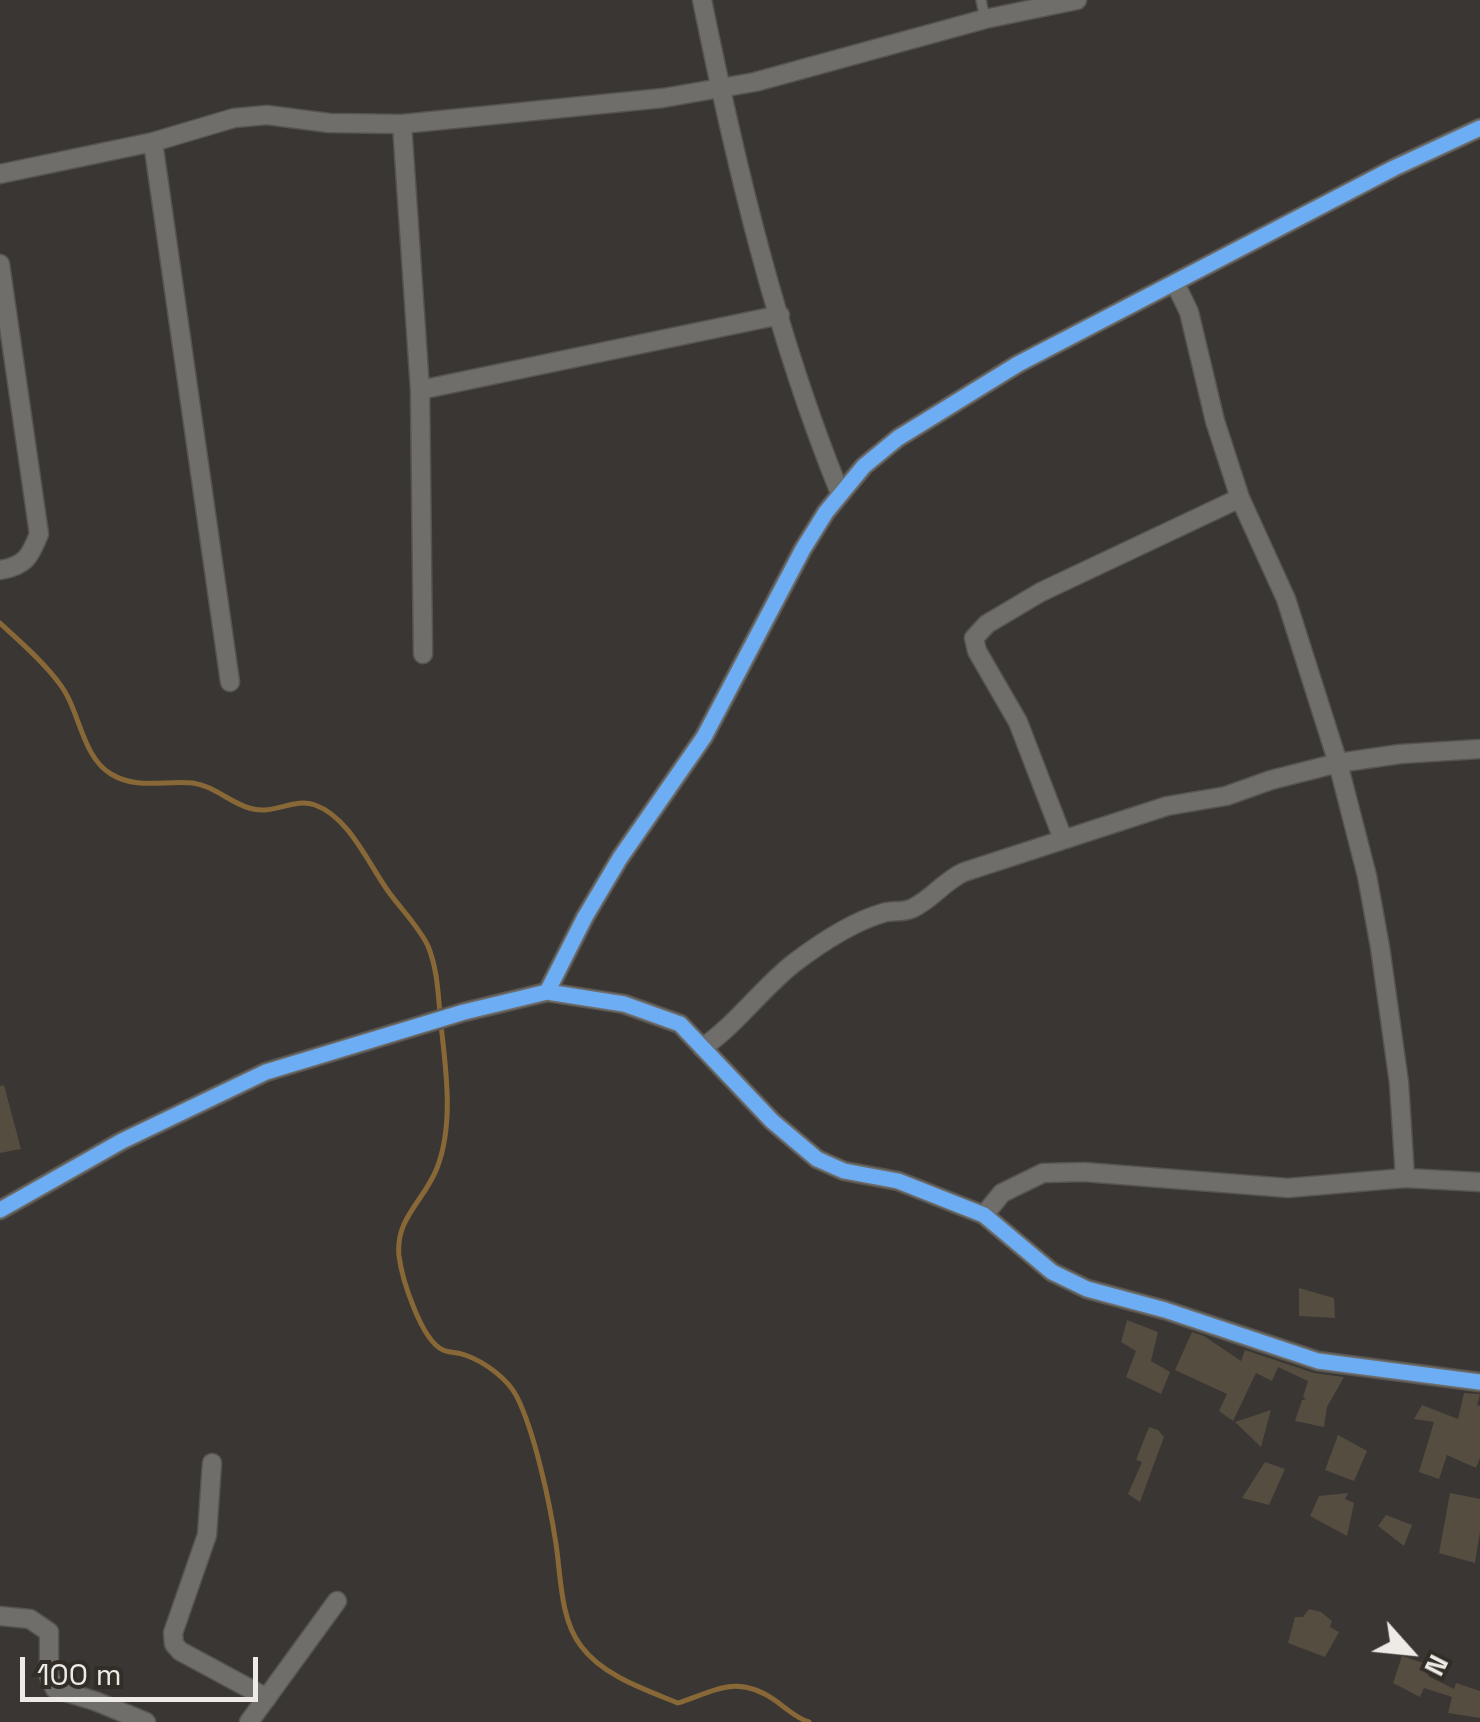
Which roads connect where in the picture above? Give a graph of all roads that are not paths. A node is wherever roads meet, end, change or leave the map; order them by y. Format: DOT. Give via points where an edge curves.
graph roads {
  1 [pos="702,0"];
  2 [pos="1077,0"];
  3 [pos="983,10"];
  4 [pos="720,88"];
  5 [pos="402,124"];
  6 [pos="1480,128"];
  7 [pos="153,142"];
  8 [pos="0,174"];
  9 [pos="0,264"];
  10 [pos="1175,283"];
  11 [pos="780,315"];
  12 [pos="420,390"];
  13 [pos="840,493"];
  14 [pos="1240,498"];
  15 [pos="0,570"];
  16 [pos="423,654"];
  17 [pos="230,682"];
  18 [pos="1480,749"];
  19 [pos="1338,763"];
  20 [pos="1063,839"];
  21 [pos="548,992"];
  22 [pos="702,1048"];
  23 [pos="1405,1178"];
  24 [pos="1480,1182"];
  25 [pos="0,1210"];
  26 [pos="984,1215"];
  27 [pos="1480,1382"];
  28 [pos="212,1463"];
  29 [pos="337,1602"];
  30 [pos="0,1616"];
  31 [pos="267,1698"];
  32 [pos="146,1722"];
  33 [pos="249,1722"];
  1 -- 4 [label="street"];
  2 -- 3 [label="street"];
  3 -- 4 [label="street"];
  4 -- 5 [label="street"];
  4 -- 11 [label="street"];
  5 -- 7 [label="street" via="267,115"];
  5 -- 12 [label="street"];
  6 -- 10 [label="street"];
  7 -- 8 [label="street"];
  7 -- 17 [label="street"];
  9 -- 15 [label="street" via="39,534 20,567"];
  10 -- 13 [label="street" via="941,410 886,448"];
  10 -- 14 [label="street" via="1189,312"];
  11 -- 12 [label="street"];
  11 -- 13 [label="street"];
  12 -- 16 [label="street"];
  13 -- 21 [label="street" via="803,549 713,722 620,858"];
  14 -- 19 [label="street" via="1286,600"];
  14 -- 20 [label="street" via="1042,592 974,638 1018,722"];
  18 -- 19 [label="street"];
  19 -- 20 [label="street"];
  19 -- 23 [label="street" via="1380,947"];
  20 -- 22 [label="street" via="945,880 908,911 885,912 836,936 795,963"];
  21 -- 22 [label="street" via="624,1004 680,1024"];
  21 -- 25 [label="street" via="266,1072"];
  22 -- 26 [label="street" via="817,1159"];
  23 -- 24 [label="street"];
  23 -- 26 [label="street" via="1288,1188 1043,1173 1002,1193"];
  26 -- 27 [label="street" via="1052,1272 1087,1289 1318,1361"];
  28 -- 31 [label="street" via="208,1536 174,1644"];
  29 -- 31 [label="street"];
  30 -- 32 [label="street" via="30,1619 49,1632 55,1689"];
  31 -- 33 [label="street"];
}
